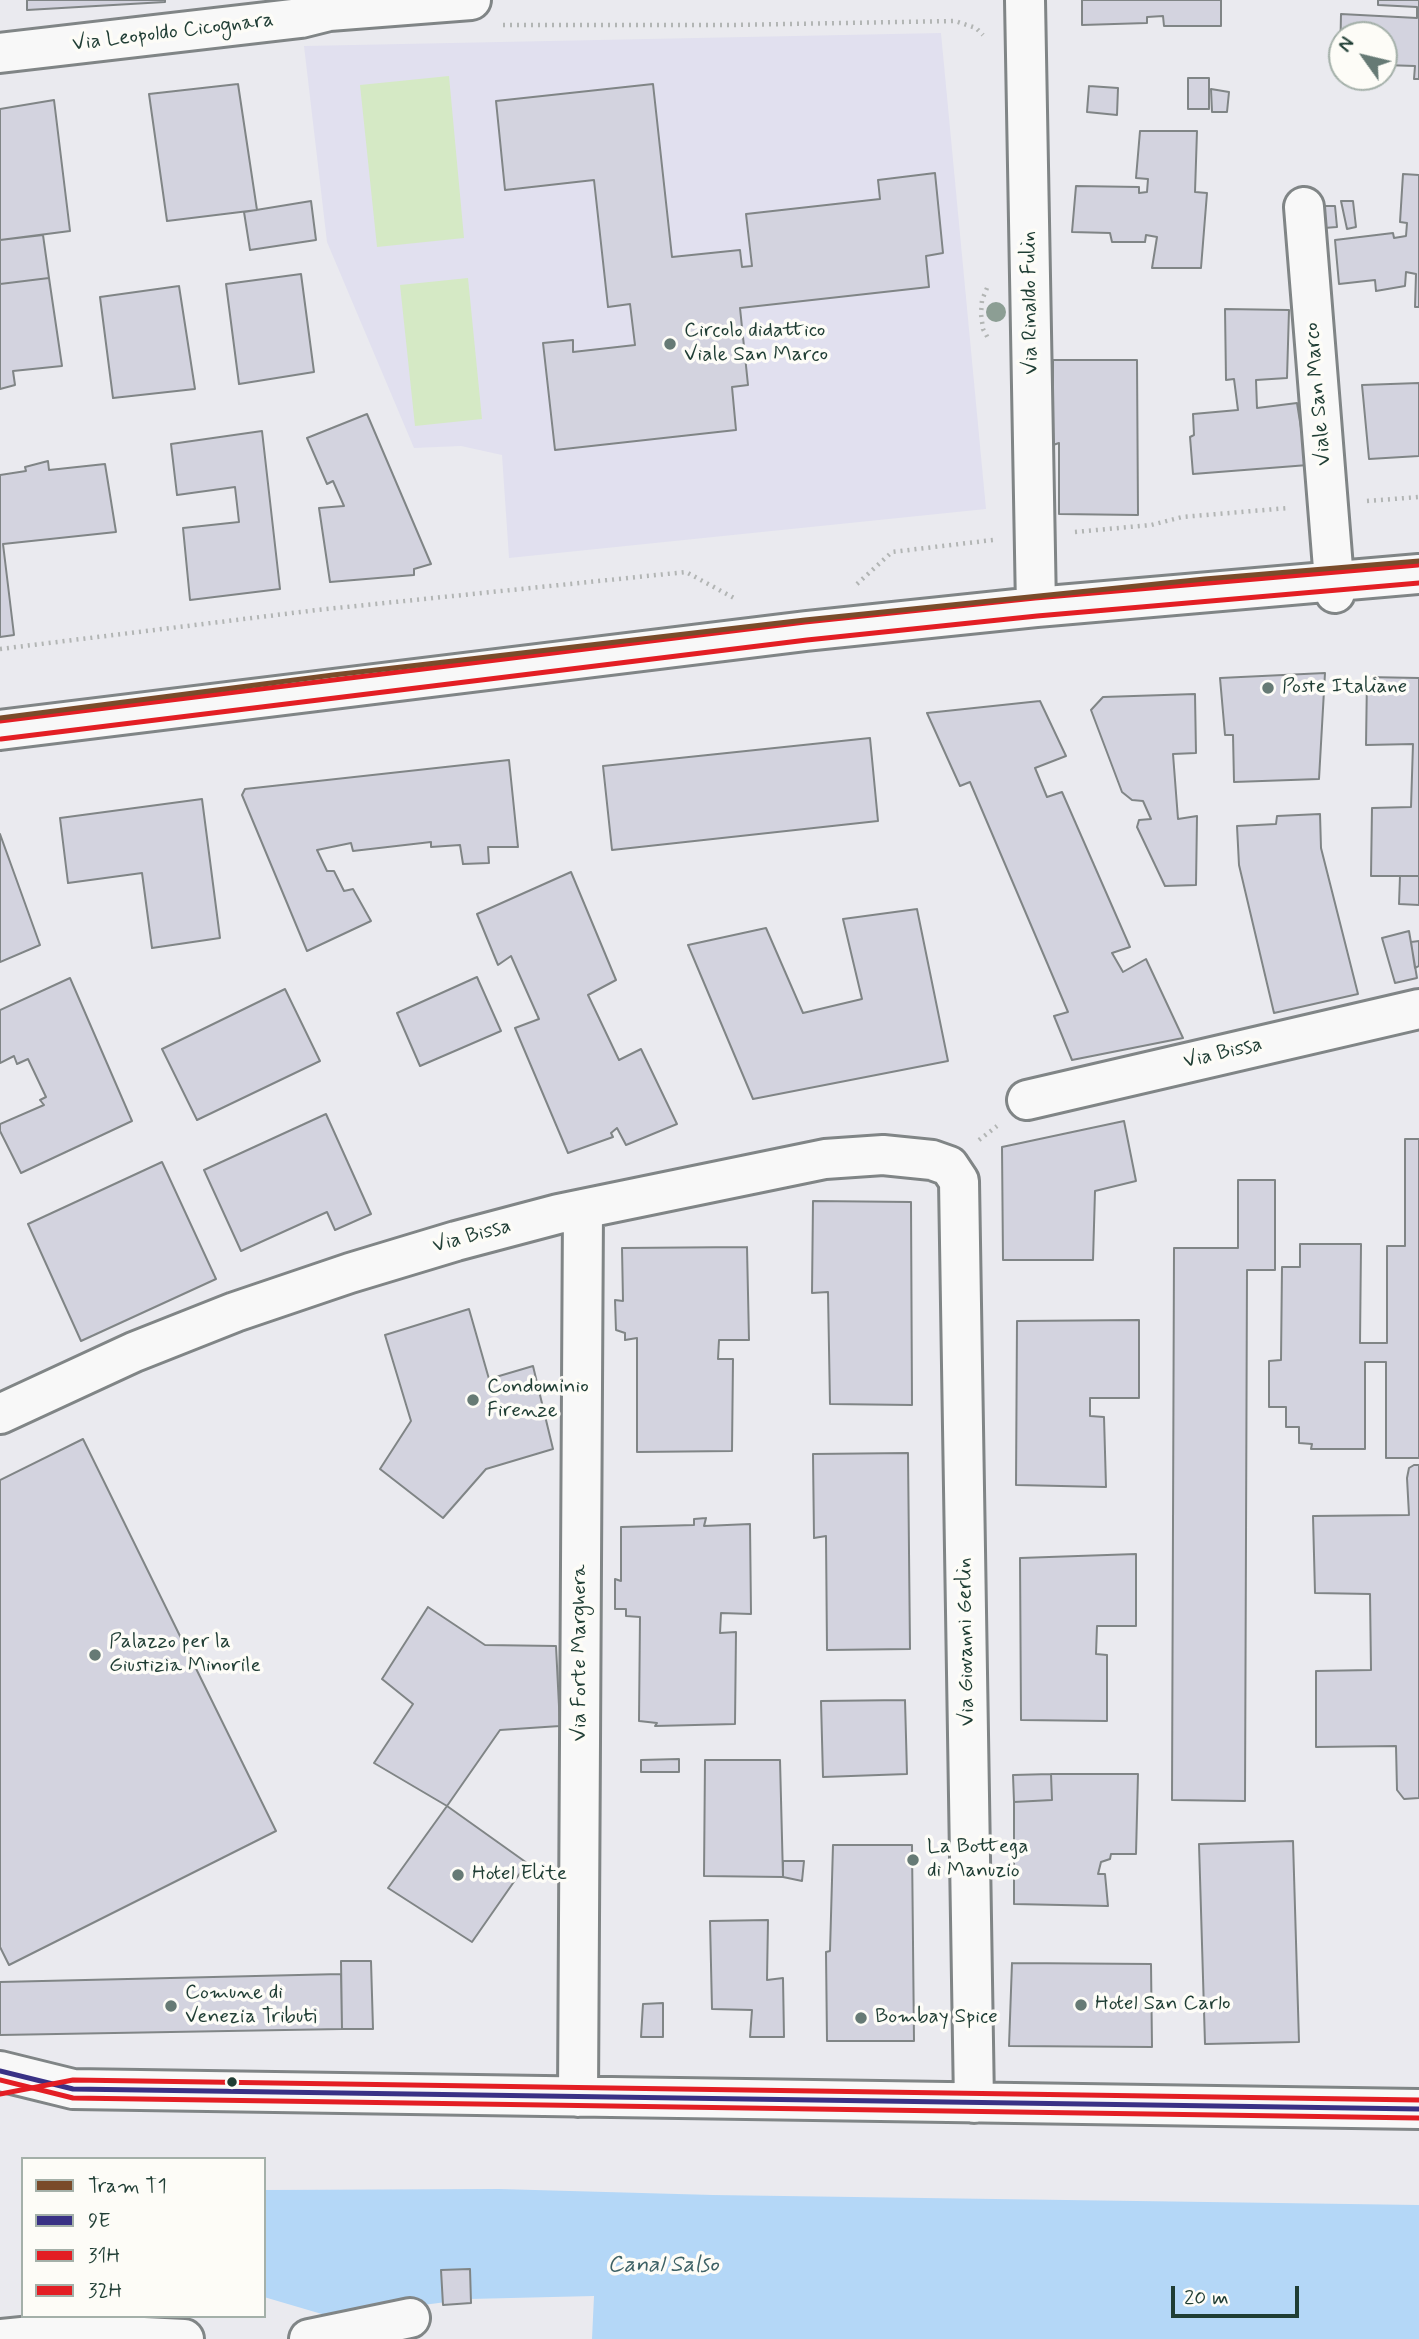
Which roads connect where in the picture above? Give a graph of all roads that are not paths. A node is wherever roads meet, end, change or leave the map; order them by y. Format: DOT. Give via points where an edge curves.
graph roads {
  1 [pos="1025,0"];
  2 [pos="480,13"];
  3 [pos="0,52"];
  4 [pos="1304,207"];
  5 [pos="1419,574"];
  6 [pos="1335,587"];
  7 [pos="1036,607"];
  8 [pos="0,730"];
  9 [pos="1419,1009"];
  10 [pos="1027,1100"];
  11 [pos="954,1174"];
  12 [pos="583,1209"];
  13 [pos="0,1414"];
  14 [pos="0,2071"];
  15 [pos="73,2088"];
  16 [pos="578,2097"];
  17 [pos="0,2103"];
  18 [pos="974,2103"];
  19 [pos="1419,2109"];
  20 [pos="411,2318"];
  21 [pos="0,2320"];
  22 [pos="62,2333"];
  23 [pos="2,2339"];
  24 [pos="184,2339"];
  25 [pos="309,2339"];
  1 -- 7 [label="street, Via Rinaldo Fulin"];
  2 -- 3 [label="street, Via Leopoldo Cicognara" via="330,11"];
  4 -- 6 [label="street, Viale San Marco"];
  5 -- 6 [label="street"];
  6 -- 7 [label="street"];
  7 -- 8 [label="street" via="793,632"];
  9 -- 10 [label="street, Via Bissa"];
  11 -- 12 [label="street, Via Bissa" via="932,1160 883,1156 825,1159"];
  11 -- 18 [label="street, Via Giovanni Gerlin"];
  12 -- 13 [label="street, Via Bissa" via="456,1241 235,1312 134,1352"];
  12 -- 16 [label="street, Via Forte Marghera"];
  14 -- 15 [label="street"];
  15 -- 16 [label="street"];
  15 -- 17 [label="street"];
  16 -- 18 [label="street"];
  18 -- 19 [label="street"];
  20 -- 25 [label="street"];
  21 -- 22 [label="street"];
  22 -- 23 [label="street"];
  22 -- 24 [label="street"];
}
